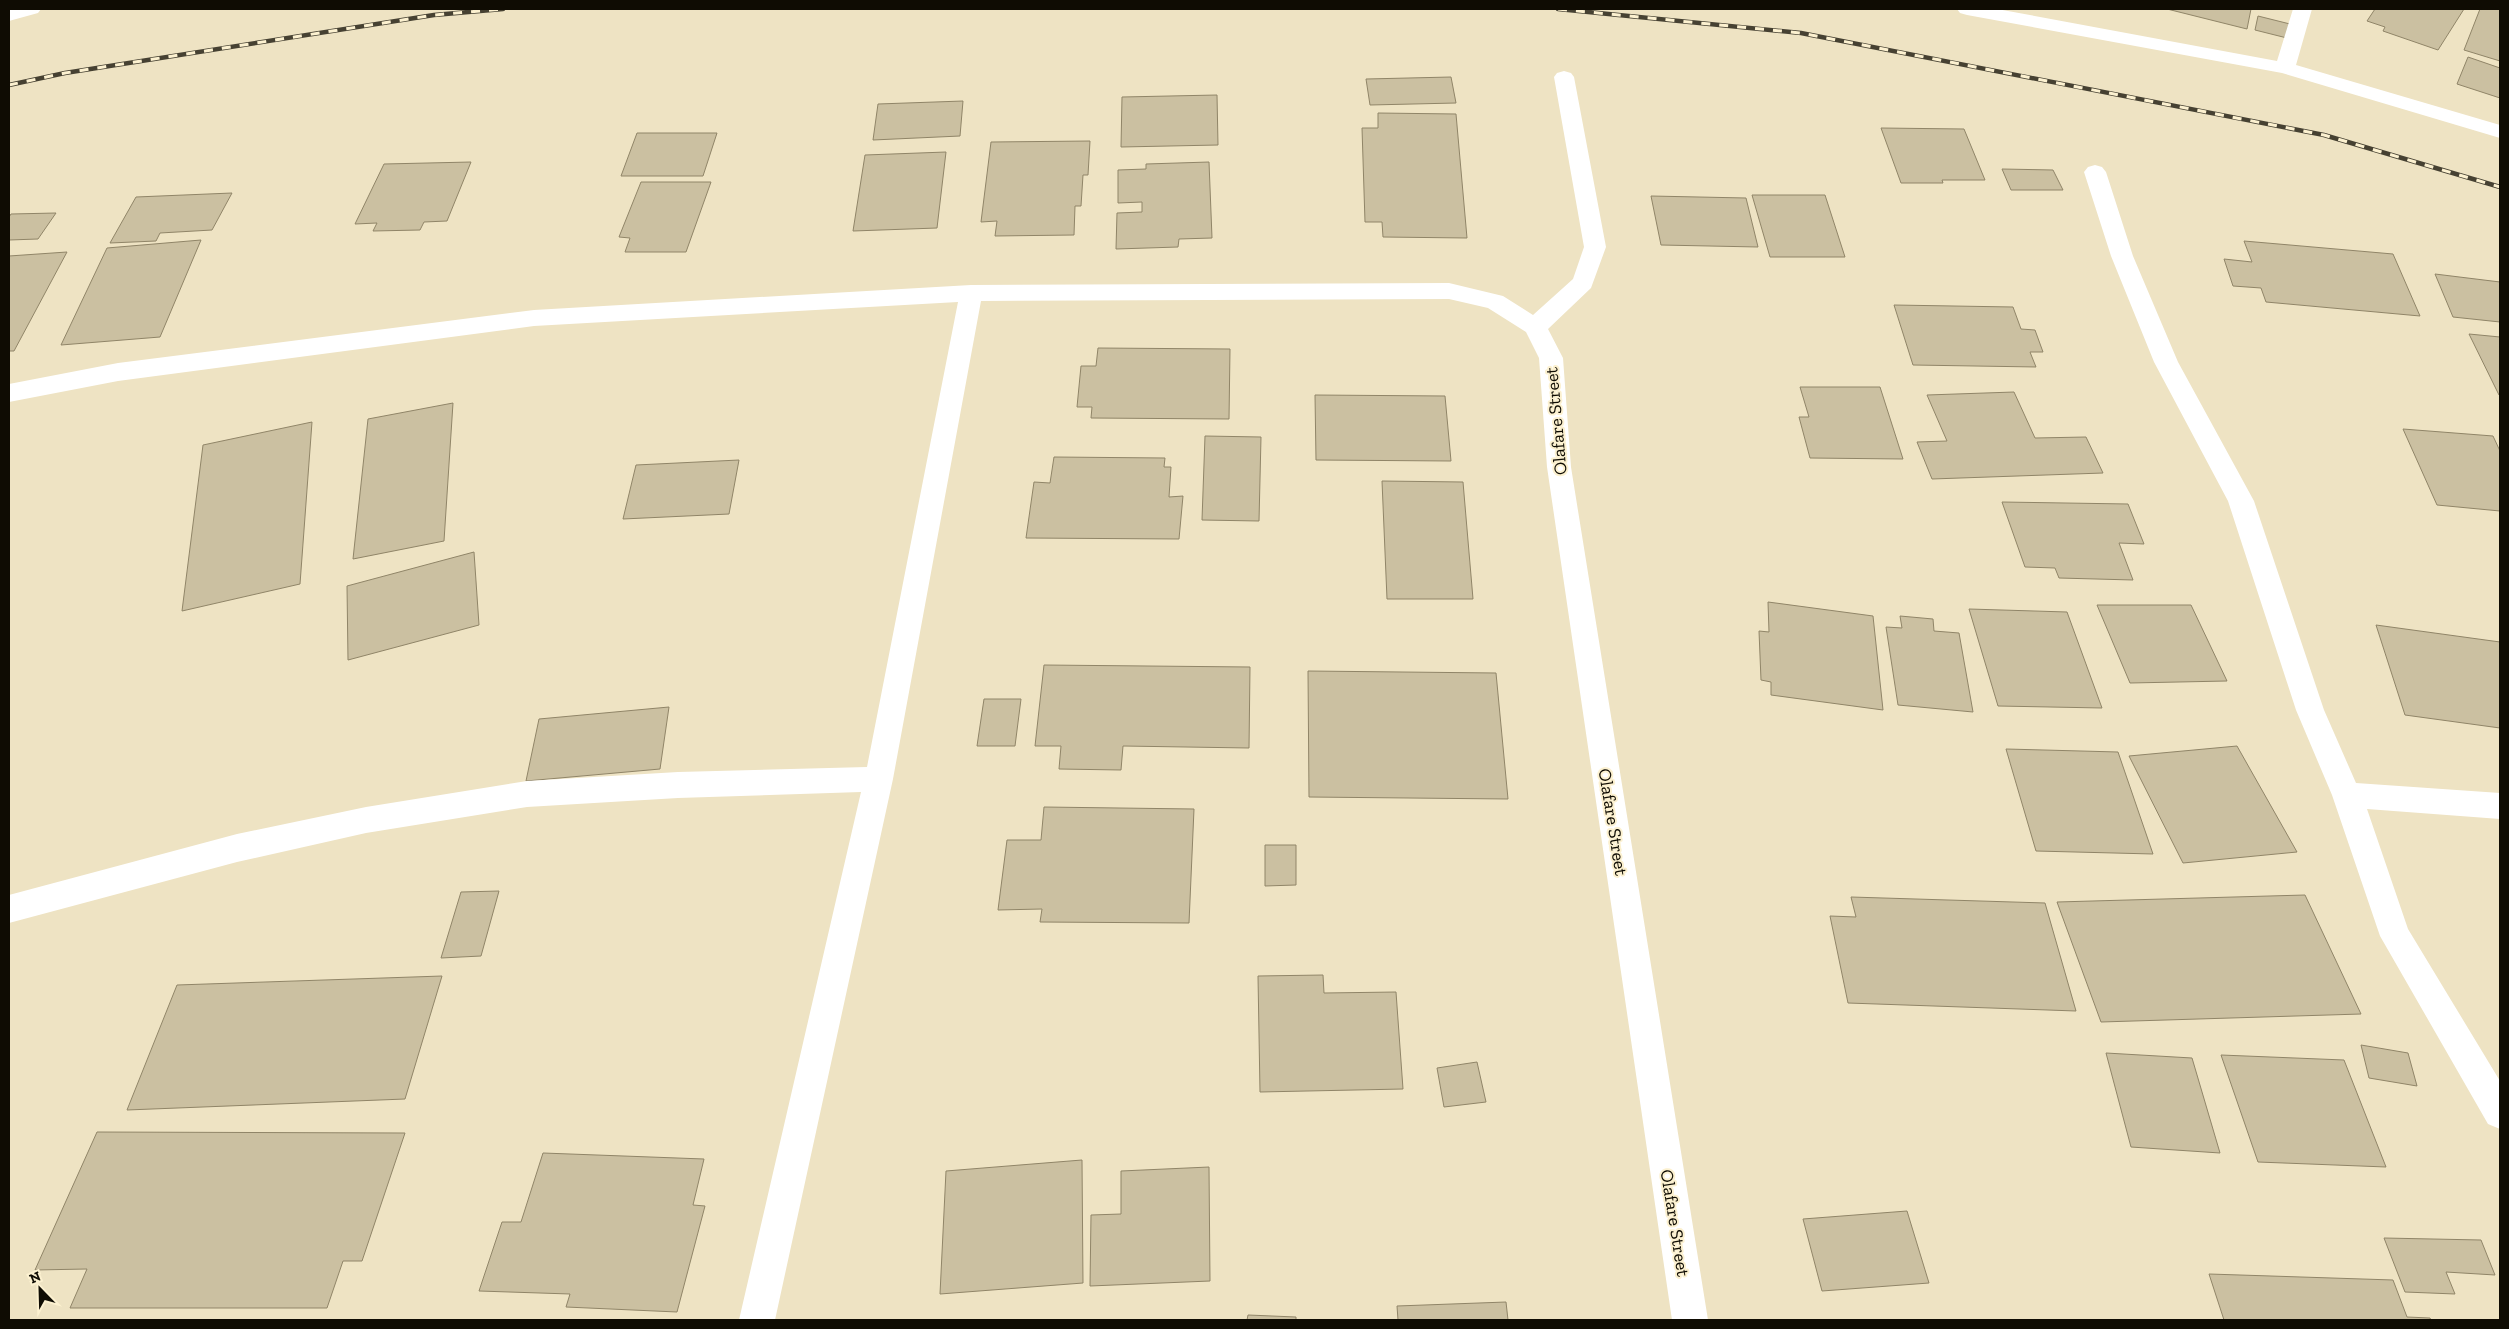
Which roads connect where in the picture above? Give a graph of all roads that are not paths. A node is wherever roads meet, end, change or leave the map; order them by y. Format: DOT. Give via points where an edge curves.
graph roads {
  1 [pos="31,9"];
  2 [pos="1967,9"];
  3 [pos="2303,9"];
  4 [pos="9,15"];
  5 [pos="2285,68"];
  6 [pos="1564,77"];
  7 [pos="2500,132"];
  8 [pos="2095,172"];
  9 [pos="971,293"];
  10 [pos="1535,327"];
  11 [pos="9,393"];
  12 [pos="879,779"];
  13 [pos="2347,795"];
  14 [pos="2500,806"];
  15 [pos="9,909"];
  16 [pos="2500,1112"];
  17 [pos="758,1320"];
  18 [pos="1690,1320"];
  1 -- 4 [label="street"];
  2 -- 5 [label="street"];
  3 -- 5 [label="street"];
  5 -- 7 [label="street"];
  6 -- 10 [label="street" via="1595,248 1583,283"];
  8 -- 13 [label="street" via="2122,256 2166,362 2242,501 2310,710"];
  9 -- 10 [label="street" via="1449,290 1495,302"];
  9 -- 11 [label="street" via="534,318 118,372"];
  9 -- 12 [label="street"];
  10 -- 18 [label="street, Olafare Street" via="1551,358 1559,467"];
  12 -- 15 [label="street" via="678,785 527,794 366,820 237,848"];
  12 -- 17 [label="street"];
  13 -- 14 [label="street"];
  13 -- 16 [label="street" via="2394,936"];
}
